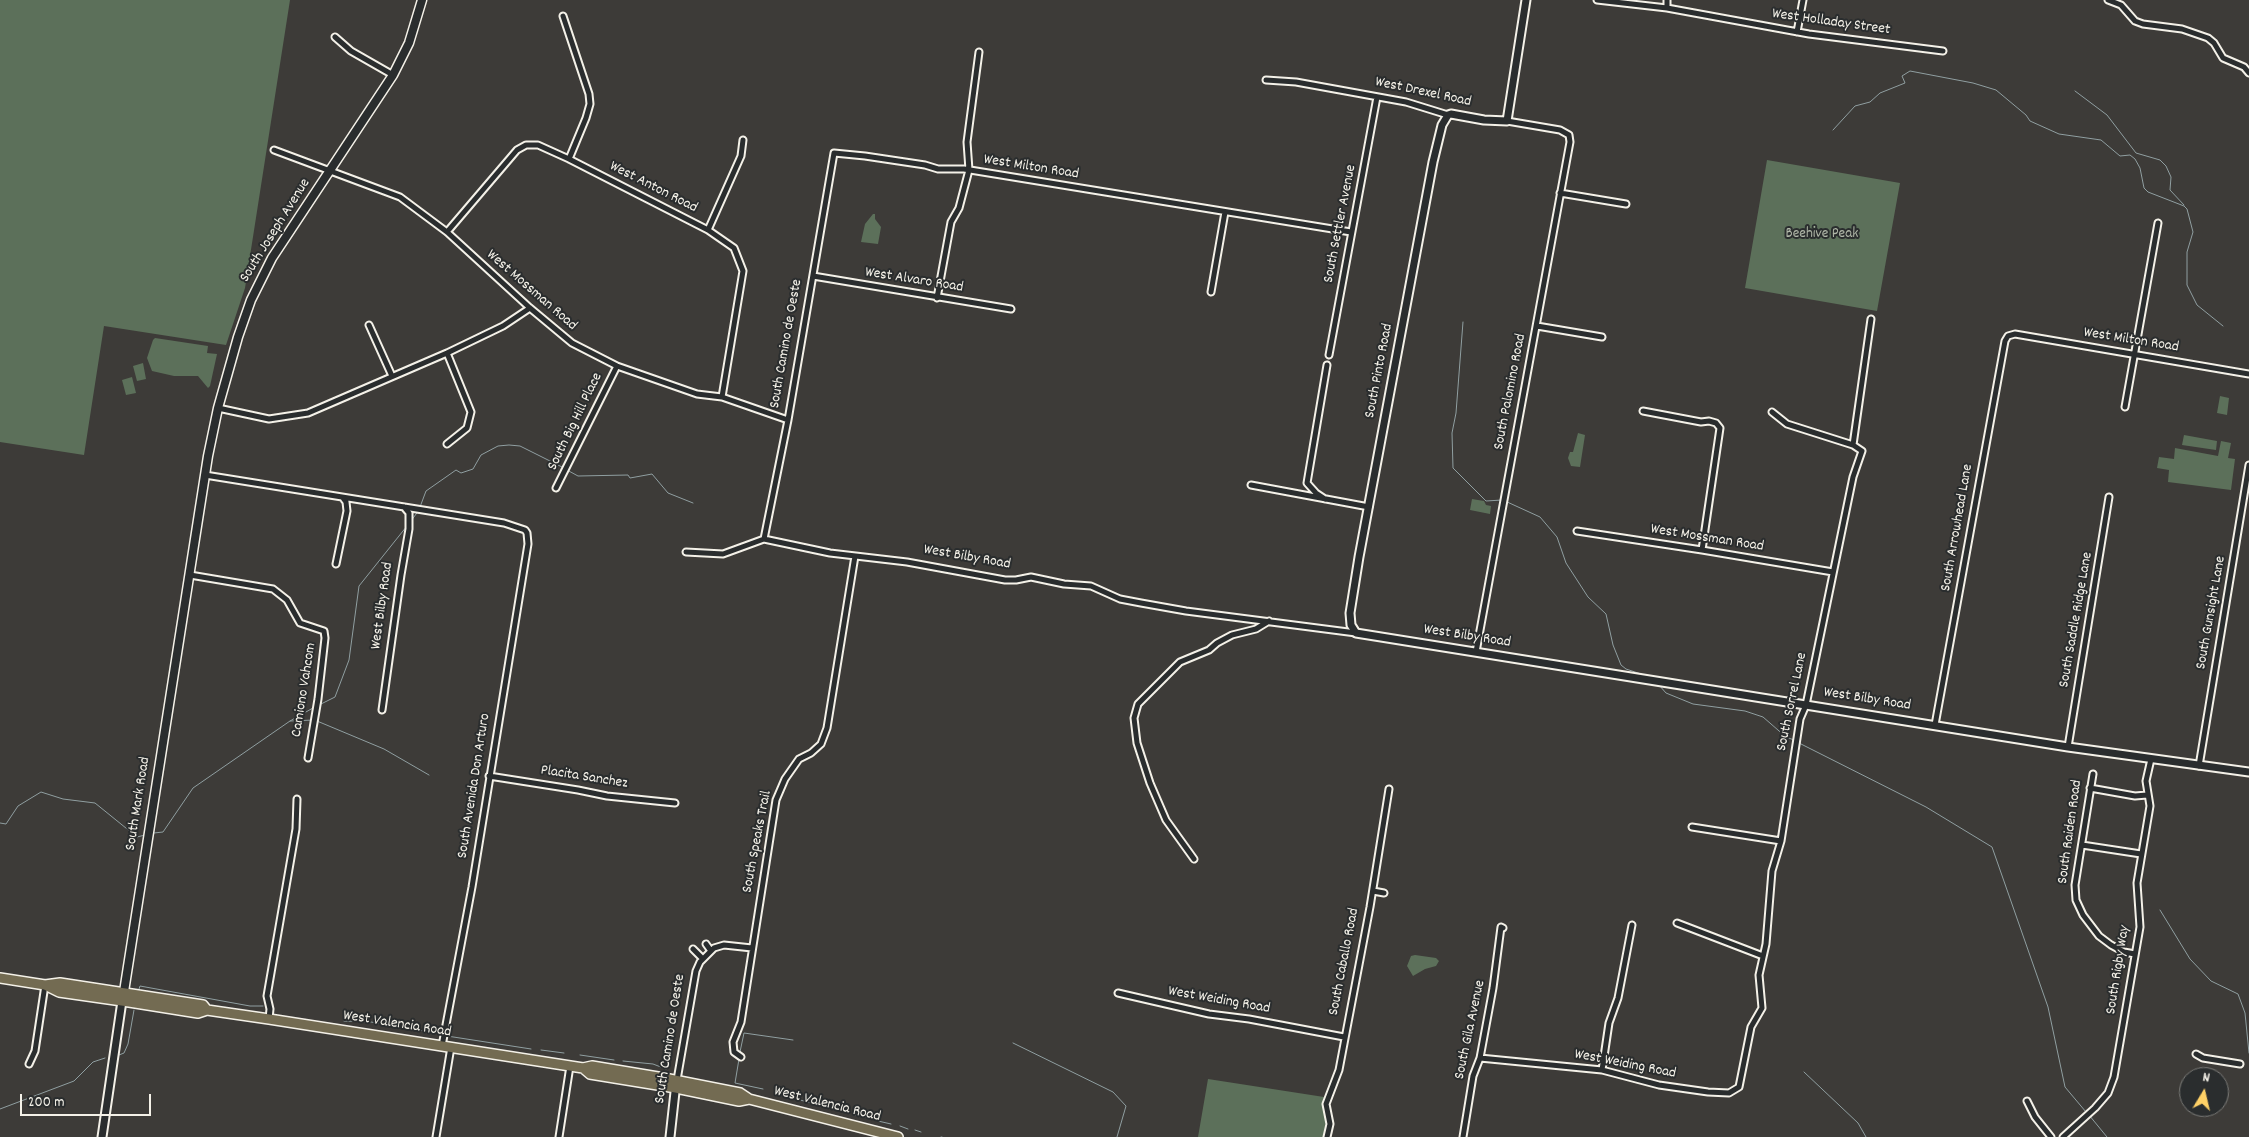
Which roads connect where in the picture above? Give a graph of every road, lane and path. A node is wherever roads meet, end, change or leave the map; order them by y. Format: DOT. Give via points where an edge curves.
graph roads {
  1 [pos="422,0"];
  2 [pos="1526,0"];
  3 [pos="1598,0"];
  4 [pos="1667,0"];
  5 [pos="1802,0"];
  6 [pos="2108,0"];
  7 [pos="1667,8"];
  8 [pos="563,16"];
  9 [pos="1797,32"];
  10 [pos="335,37"];
  11 [pos="1944,51"];
  12 [pos="979,52"];
  13 [pos="2249,73"];
  14 [pos="394,75"];
  15 [pos="1266,80"];
  16 [pos="1378,97"];
  17 [pos="1448,115"];
  18 [pos="1508,121"];
  19 [pos="1570,138"];
  20 [pos="743,140"];
  21 [pos="274,150"];
  22 [pos="834,153"];
  23 [pos="569,159"];
  24 [pos="330,170"];
  25 [pos="969,170"];
  26 [pos="1560,193"];
  27 [pos="1626,204"];
  28 [pos="1224,212"];
  29 [pos="2158,223"];
  30 [pos="708,230"];
  31 [pos="447,232"];
  32 [pos="1351,232"];
  33 [pos="813,276"];
  34 [pos="1211,292"];
  35 [pos="937,298"];
  36 [pos="530,308"];
  37 [pos="1011,309"];
  38 [pos="1871,319"];
  39 [pos="369,325"];
  40 [pos="1537,326"];
  41 [pos="2008,336"];
  42 [pos="1602,337"];
  43 [pos="447,353"];
  44 [pos="2134,354"];
  45 [pos="1329,355"];
  46 [pos="1327,365"];
  47 [pos="617,366"];
  48 [pos="2249,374"];
  49 [pos="392,376"];
  50 [pos="722,397"];
  51 [pos="2125,407"];
  52 [pos="218,408"];
  53 [pos="1643,411"];
  54 [pos="1772,412"];
  55 [pos="788,420"];
  56 [pos="447,444"];
  57 [pos="1853,445"];
  58 [pos="2249,465"];
  59 [pos="206,476"];
  60 [pos="1251,486"];
  61 [pos="556,488"];
  62 [pos="2109,497"];
  63 [pos="342,498"];
  64 [pos="1325,499"];
  65 [pos="404,507"];
  66 [pos="1369,507"];
  67 [pos="1577,531"];
  68 [pos="764,539"];
  69 [pos="1702,550"];
  70 [pos="686,552"];
  71 [pos="855,556"];
  72 [pos="336,564"];
  73 [pos="1833,572"];
  74 [pos="190,576"];
  75 [pos="1269,621"];
  76 [pos="1356,634"];
  77 [pos="1476,652"];
  78 [pos="1806,705"];
  79 [pos="382,710"];
  80 [pos="1935,725"];
  81 [pos="2068,747"];
  82 [pos="308,758"];
  83 [pos="2151,759"];
  84 [pos="2199,766"];
  85 [pos="2249,772"];
  86 [pos="2093,774"];
  87 [pos="489,776"];
  88 [pos="2090,788"];
  89 [pos="1389,789"];
  90 [pos="2147,795"];
  91 [pos="297,799"];
  92 [pos="675,803"];
  93 [pos="1692,827"];
  94 [pos="1781,841"];
  95 [pos="2082,845"];
  96 [pos="2141,854"];
  97 [pos="1194,859"];
  98 [pos="1373,891"];
  99 [pos="1384,893"];
  100 [pos="1677,923"];
  101 [pos="1632,925"];
  102 [pos="1502,928"];
  103 [pos="706,944"];
  104 [pos="752,948"];
  105 [pos="693,949"];
  106 [pos="711,951"];
  107 [pos="2135,954"];
  108 [pos="1763,956"];
  109 [pos="703,959"];
  110 [pos="0,978"];
  111 [pos="44,985"];
  112 [pos="1118,993"];
  113 [pos="123,997"];
  114 [pos="269,1019"];
  115 [pos="1344,1037"];
  116 [pos="446,1047"];
  117 [pos="2196,1054"];
  118 [pos="741,1057"];
  119 [pos="1480,1058"];
  120 [pos="29,1064"];
  121 [pos="2240,1064"];
  122 [pos="570,1066"];
  123 [pos="1602,1070"];
  124 [pos="676,1084"];
  125 [pos="1736,1090"];
  126 [pos="2027,1101"];
  127 [pos="102,1137"];
  128 [pos="436,1137"];
  129 [pos="559,1137"];
  130 [pos="670,1137"];
  131 [pos="898,1137"];
  132 [pos="1327,1137"];
  133 [pos="1463,1137"];
  134 [pos="2051,1137"];
  135 [pos="2063,1137"];
  1 -- 14 [label="main road, South Joseph Avenue" via="409,43"];
  2 -- 18 [label="street"];
  3 -- 7 [label="street, West Holladay Street"];
  4 -- 7 [label="street"];
  5 -- 9 [label="street"];
  6 -- 13 [label="street" via="2121,5 2143,24 2182,29 2208,38 2223,58 2244,67"];
  7 -- 9 [label="street, West Holladay Street"];
  8 -- 23 [label="street" via="590,94 586,118"];
  9 -- 11 [label="street, West Holladay Street"];
  10 -- 14 [label="street" via="351,51"];
  12 -- 25 [label="street" via="967,142"];
  14 -- 24 [label="main road, South Joseph Avenue"];
  15 -- 16 [label="street, West Drexel Road" via="1296,82"];
  16 -- 17 [label="street, West Drexel Road"];
  16 -- 32 [label="street, South Settler Avenue"];
  17 -- 18 [label="street, West Drexel Road"];
  17 -- 66 [label="street, South Pinto Road" via="1442,125 1433,162"];
  18 -- 19 [label="street, West Drexel Road" via="1560,130"];
  19 -- 26 [label="street, South Palomino Road"];
  20 -- 30 [label="street" via="741,156"];
  21 -- 24 [label="street, West Mossman Road"];
  22 -- 25 [label="street, West Milton Road" via="925,165 938,170"];
  22 -- 33 [label="street, South Camino de Oeste"];
  23 -- 30 [label="street, West Anton Road"];
  23 -- 31 [label="street, West Anton Road" via="538,145 526,145 517,150"];
  24 -- 31 [label="street, West Mossman Road" via="400,197"];
  24 -- 52 [label="main road, South Joseph Avenue" via="272,258 251,300"];
  25 -- 28 [label="street, West Milton Road"];
  25 -- 35 [label="street" via="959,208 951,222"];
  26 -- 27 [label="street"];
  26 -- 40 [label="street, South Palomino Road"];
  28 -- 32 [label="street, West Milton Road"];
  28 -- 34 [label="street"];
  29 -- 44 [label="street"];
  30 -- 50 [label="street, West Anton Road" via="734,248 743,271"];
  31 -- 36 [label="street, West Mossman Road"];
  32 -- 45 [label="street, South Settler Avenue"];
  33 -- 35 [label="street, West Alvaro Road"];
  33 -- 55 [label="street, South Camino de Oeste"];
  35 -- 37 [label="street, West Alvaro Road"];
  36 -- 43 [label="street" via="503,326"];
  36 -- 47 [label="street, West Mossman Road" via="572,343"];
  38 -- 57 [label="street, South Sorrel Lane"];
  39 -- 49 [label="street"];
  40 -- 42 [label="street"];
  40 -- 77 [label="street, South Palomino Road"];
  41 -- 44 [label="street, West Milton Road" via="2016,334"];
  41 -- 80 [label="street, South Arrowhead Lane"];
  43 -- 49 [label="street"];
  43 -- 56 [label="street" via="471,412 467,428"];
  44 -- 48 [label="street, West Milton Road"];
  44 -- 51 [label="street"];
  46 -- 64 [label="street" via="1307,483"];
  47 -- 50 [label="street, West Mossman Road" via="697,394"];
  47 -- 61 [label="street, South Big Hill Place"];
  49 -- 52 [label="street" via="308,413 269,419"];
  50 -- 55 [label="street, West Mossman Road"];
  52 -- 59 [label="main road, South Joseph Avenue"];
  53 -- 69 [label="street" via="1709,422 1720,428"];
  54 -- 57 [label="street" via="1787,424"];
  55 -- 68 [label="street, South Camino de Oeste"];
  57 -- 73 [label="street, South Sorrel Lane" via="1862,451 1853,477"];
  58 -- 84 [label="street, South Gunsight Lane"];
  59 -- 63 [label="street"];
  59 -- 74 [label="main road, South Mark Road"];
  60 -- 64 [label="street"];
  62 -- 81 [label="street, South Saddle Ridge Lane"];
  63 -- 65 [label="street"];
  63 -- 72 [label="street" via="348,512"];
  64 -- 66 [label="street"];
  65 -- 79 [label="street, West Bilby Road" via="409,513 409,529"];
  65 -- 87 [label="street, South Avenida Don Arturo" via="525,530 528,544"];
  66 -- 76 [label="street, South Pinto Road" via="1350,613"];
  67 -- 69 [label="street, West Mossman Road"];
  68 -- 70 [label="street" via="722,554"];
  68 -- 71 [label="street, West Bilby Road"];
  69 -- 73 [label="street, West Mossman Road"];
  71 -- 75 [label="street, West Bilby Road" via="1004,580 1038,578 1091,586 1120,599"];
  71 -- 104 [label="street, South Speaks Trail" via="826,728 821,744 799,759 776,800"];
  73 -- 78 [label="street, South Sorrel Lane"];
  74 -- 82 [label="street, Camiono Vahcom" via="273,589 287,600 300,623 324,631 318,699"];
  74 -- 113 [label="main road, South Mark Road"];
  75 -- 76 [label="street, West Bilby Road"];
  75 -- 97 [label="street" via="1256,629 1232,635 1209,650 1180,662 1138,704 1134,718 1137,743 1150,783 1166,820"];
  76 -- 77 [label="street, West Bilby Road"];
  77 -- 78 [label="street, West Bilby Road"];
  78 -- 80 [label="street, West Bilby Road"];
  78 -- 94 [label="street, South Sorrel Lane" via="1799,727"];
  80 -- 81 [label="street, West Bilby Road"];
  81 -- 83 [label="street, West Bilby Road"];
  83 -- 84 [label="street, West Bilby Road"];
  83 -- 90 [label="street, South Rigby Way" via="2146,781"];
  84 -- 85 [label="street, West Bilby Road"];
  86 -- 88 [label="street, South Raiden Road"];
  87 -- 92 [label="street, Placita Sanchez" via="607,796"];
  87 -- 116 [label="street, South Avenida Don Arturo"];
  88 -- 90 [label="street"];
  88 -- 95 [label="street, South Raiden Road"];
  89 -- 98 [label="street, South Caballo Road"];
  90 -- 96 [label="street, South Rigby Way" via="2150,806"];
  91 -- 114 [label="street" via="296,829 267,996"];
  93 -- 94 [label="street"];
  94 -- 108 [label="street, South Sorrel Lane" via="1772,871"];
  95 -- 96 [label="street"];
  95 -- 107 [label="street, South Raiden Road" via="2074,886 2083,915 2099,936 2124,952"];
  96 -- 107 [label="street, South Rigby Way" via="2137,883 2140,927"];
  98 -- 99 [label="street"];
  98 -- 115 [label="street, South Caballo Road"];
  100 -- 108 [label="street"];
  101 -- 123 [label="street" via="1618,998 1609,1023"];
  102 -- 119 [label="street, South Gila Avenue"];
  103 -- 106 [label="street"];
  104 -- 106 [label="street" via="724,945"];
  104 -- 118 [label="street, South Speaks Trail" via="741,1022 733,1042 734,1052"];
  105 -- 109 [label="street"];
  106 -- 109 [label="street, South Camino de Oeste"];
  107 -- 135 [label="street, South Rigby Way" via="2114,1077 2108,1093"];
  108 -- 125 [label="street, South Sorrel Lane" via="1758,983 1762,1008 1750,1027 1741,1081"];
  109 -- 124 [label="street, South Camino de Oeste" via="696,971"];
  110 -- 111 [label="main road, West Valencia Road"];
  111 -- 113 [label="main road, West Valencia Road" via="60,983"];
  111 -- 120 [label="street"];
  112 -- 115 [label="street, West Weiding Road" via="1209,1014"];
  113 -- 114 [label="main road, West Valencia Road" via="198,1012 207,1010"];
  113 -- 127 [label="street, South Mark Road"];
  114 -- 116 [label="main road, West Valencia Road"];
  115 -- 132 [label="street, South Caballo Road" via="1339,1070 1326,1104 1330,1124"];
  116 -- 122 [label="main road, West Valencia Road"];
  116 -- 128 [label="street, South Avenida Don Arturo"];
  117 -- 121 [label="street"];
  119 -- 123 [label="street, West Weiding Road"];
  119 -- 133 [label="street, South Gila Avenue" via="1473,1076"];
  122 -- 124 [label="main road, West Valencia Road" via="583,1068 590,1074"];
  122 -- 129 [label="street"];
  123 -- 125 [label="street, West Weiding Road" via="1665,1086 1721,1093"];
  124 -- 130 [label="street, South Camino de Oeste"];
  124 -- 131 [label="main road, West Valencia Road"];
  126 -- 134 [label="street"];
}
